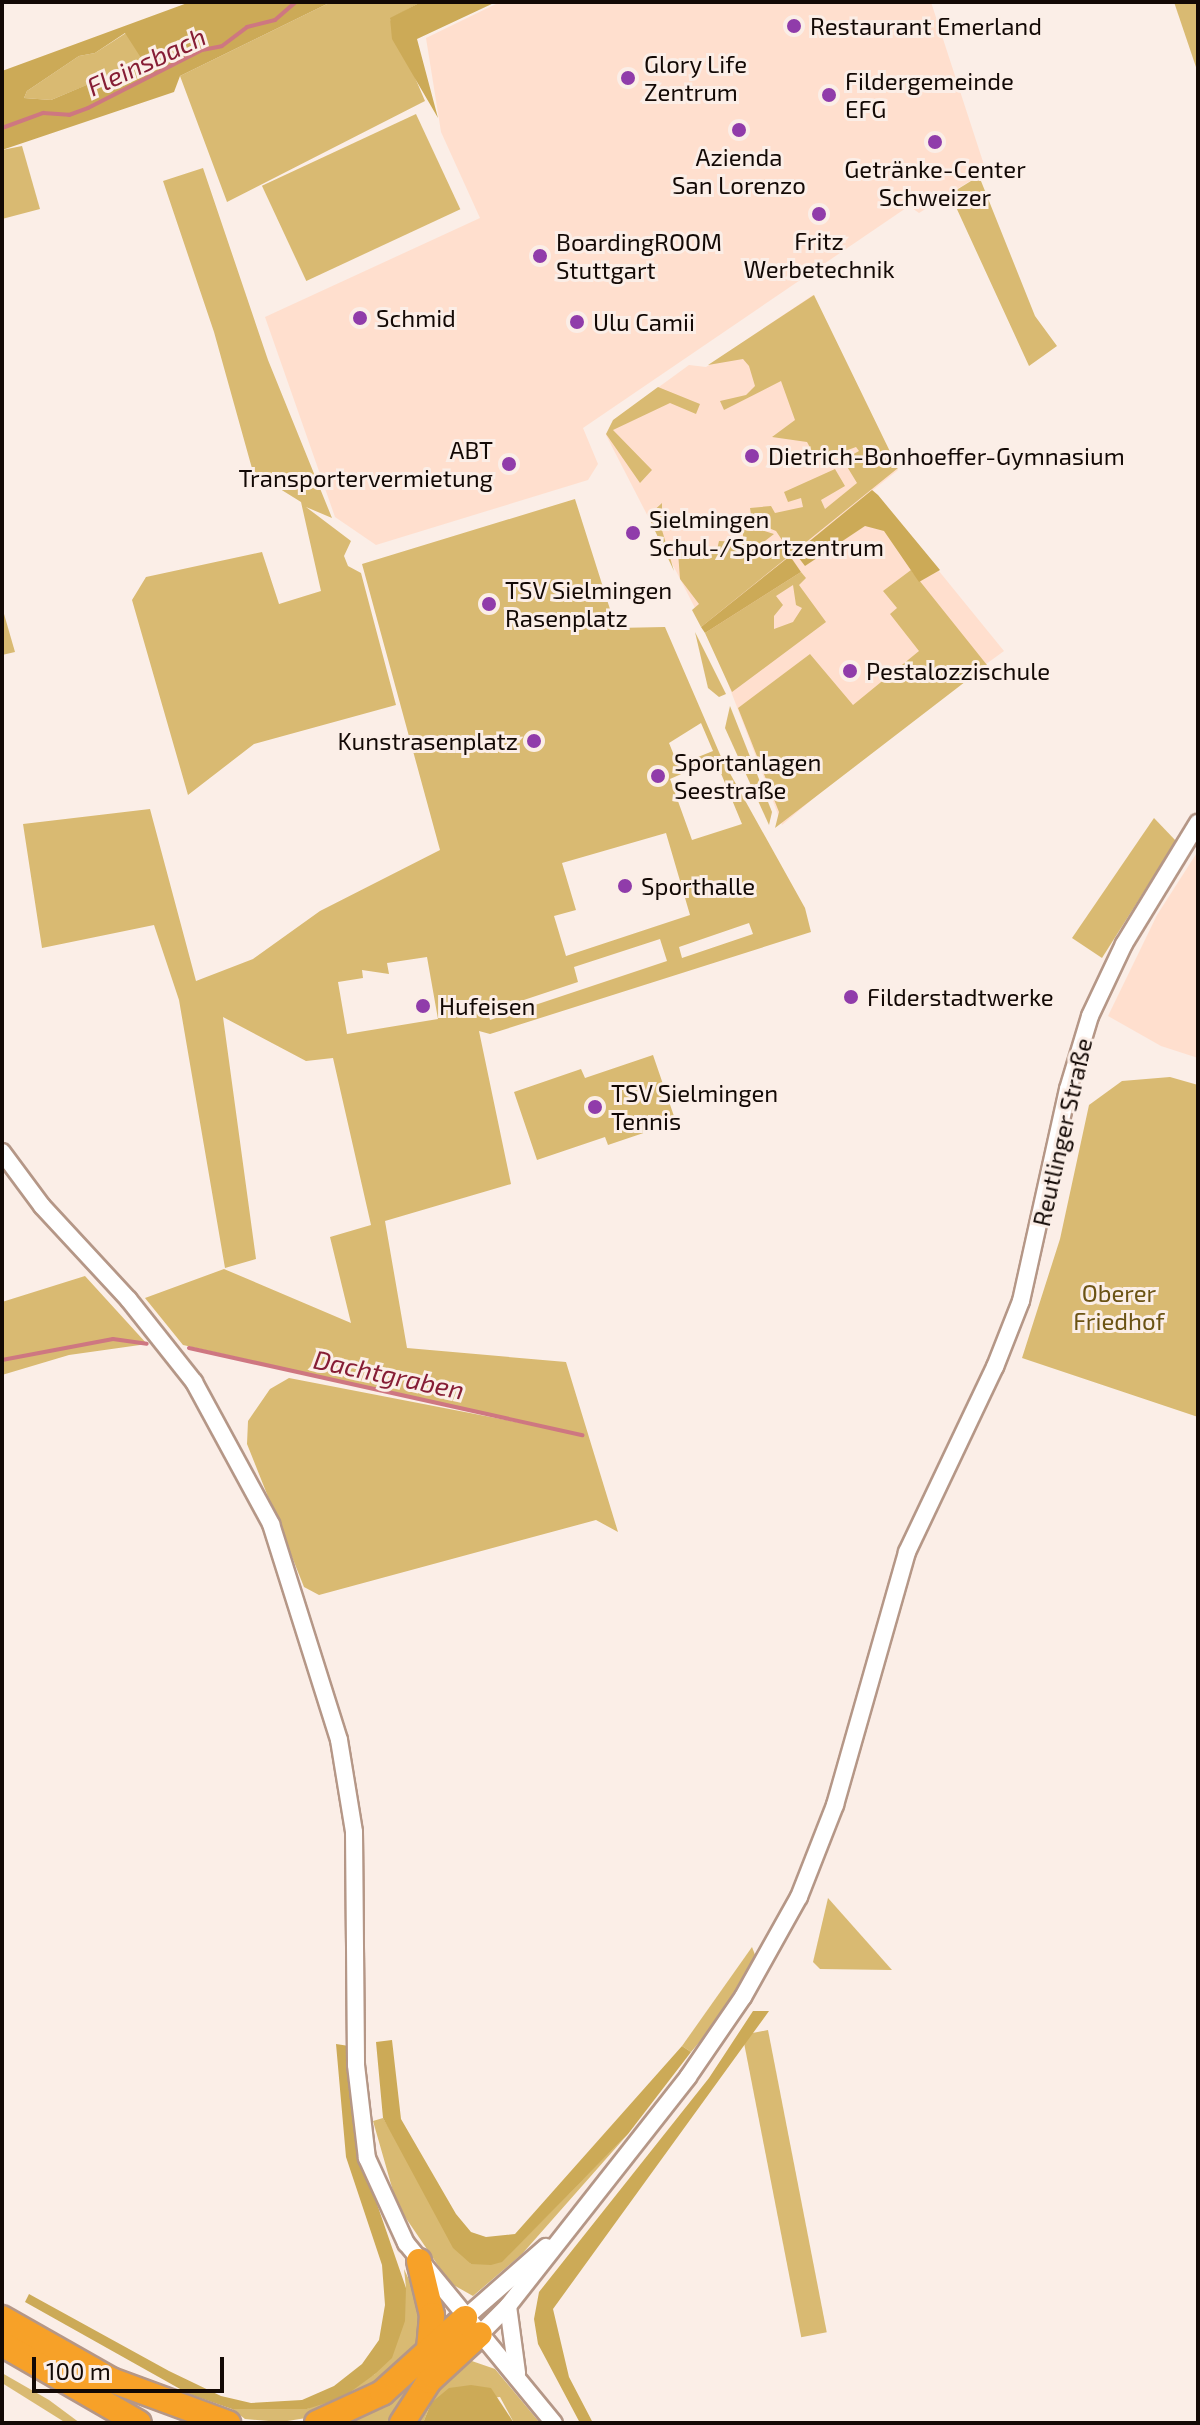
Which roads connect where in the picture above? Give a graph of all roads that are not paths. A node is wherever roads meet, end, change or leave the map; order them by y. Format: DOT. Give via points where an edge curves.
graph roads {
  1 [pos="1198,823"];
  2 [pos="2,1152"];
  3 [pos="560,2236"];
  4 [pos="419,2261"];
  5 [pos="508,2306"];
  6 [pos="2,2318"];
  7 [pos="472,2326"];
  8 [pos="2,2344"];
  9 [pos="429,2351"];
  10 [pos="518,2375"];
  11 [pos="111,2380"];
  12 [pos="79,2388"];
  13 [pos="103,2423"];
  14 [pos="139,2423"];
  15 [pos="180,2423"];
  16 [pos="228,2423"];
  17 [pos="317,2423"];
  18 [pos="402,2423"];
  19 [pos="554,2423"];
  1 -- 3 [label="street, Reutlinger Straße" via="1124,944 1090,1016 1062,1116 1028,1280 995,1367 907,1552 835,1805 790,1916 696,2066"];
  2 -- 4 [label="street" via="194,1382 240,1459 278,1542 339,1740 354,1832 356,2065 367,2158 393,2222"];
  3 -- 5 [label="street"];
  3 -- 7 [label="street"];
  4 -- 7 [label="street"];
  4 -- 9 [label="highway" via="432,2315"];
  5 -- 7 [label="street"];
  5 -- 10 [label="street"];
  6 -- 11 [label="highway"];
  7 -- 9 [label="highway"];
  7 -- 10 [label="street"];
  7 -- 18 [label="highway"];
  8 -- 12 [label="highway"];
  9 -- 17 [label="highway" via="366,2405"];
  10 -- 19 [label="street"];
  11 -- 15 [label="highway"];
  11 -- 16 [label="highway"];
  12 -- 13 [label="highway"];
  12 -- 14 [label="highway"];
}
